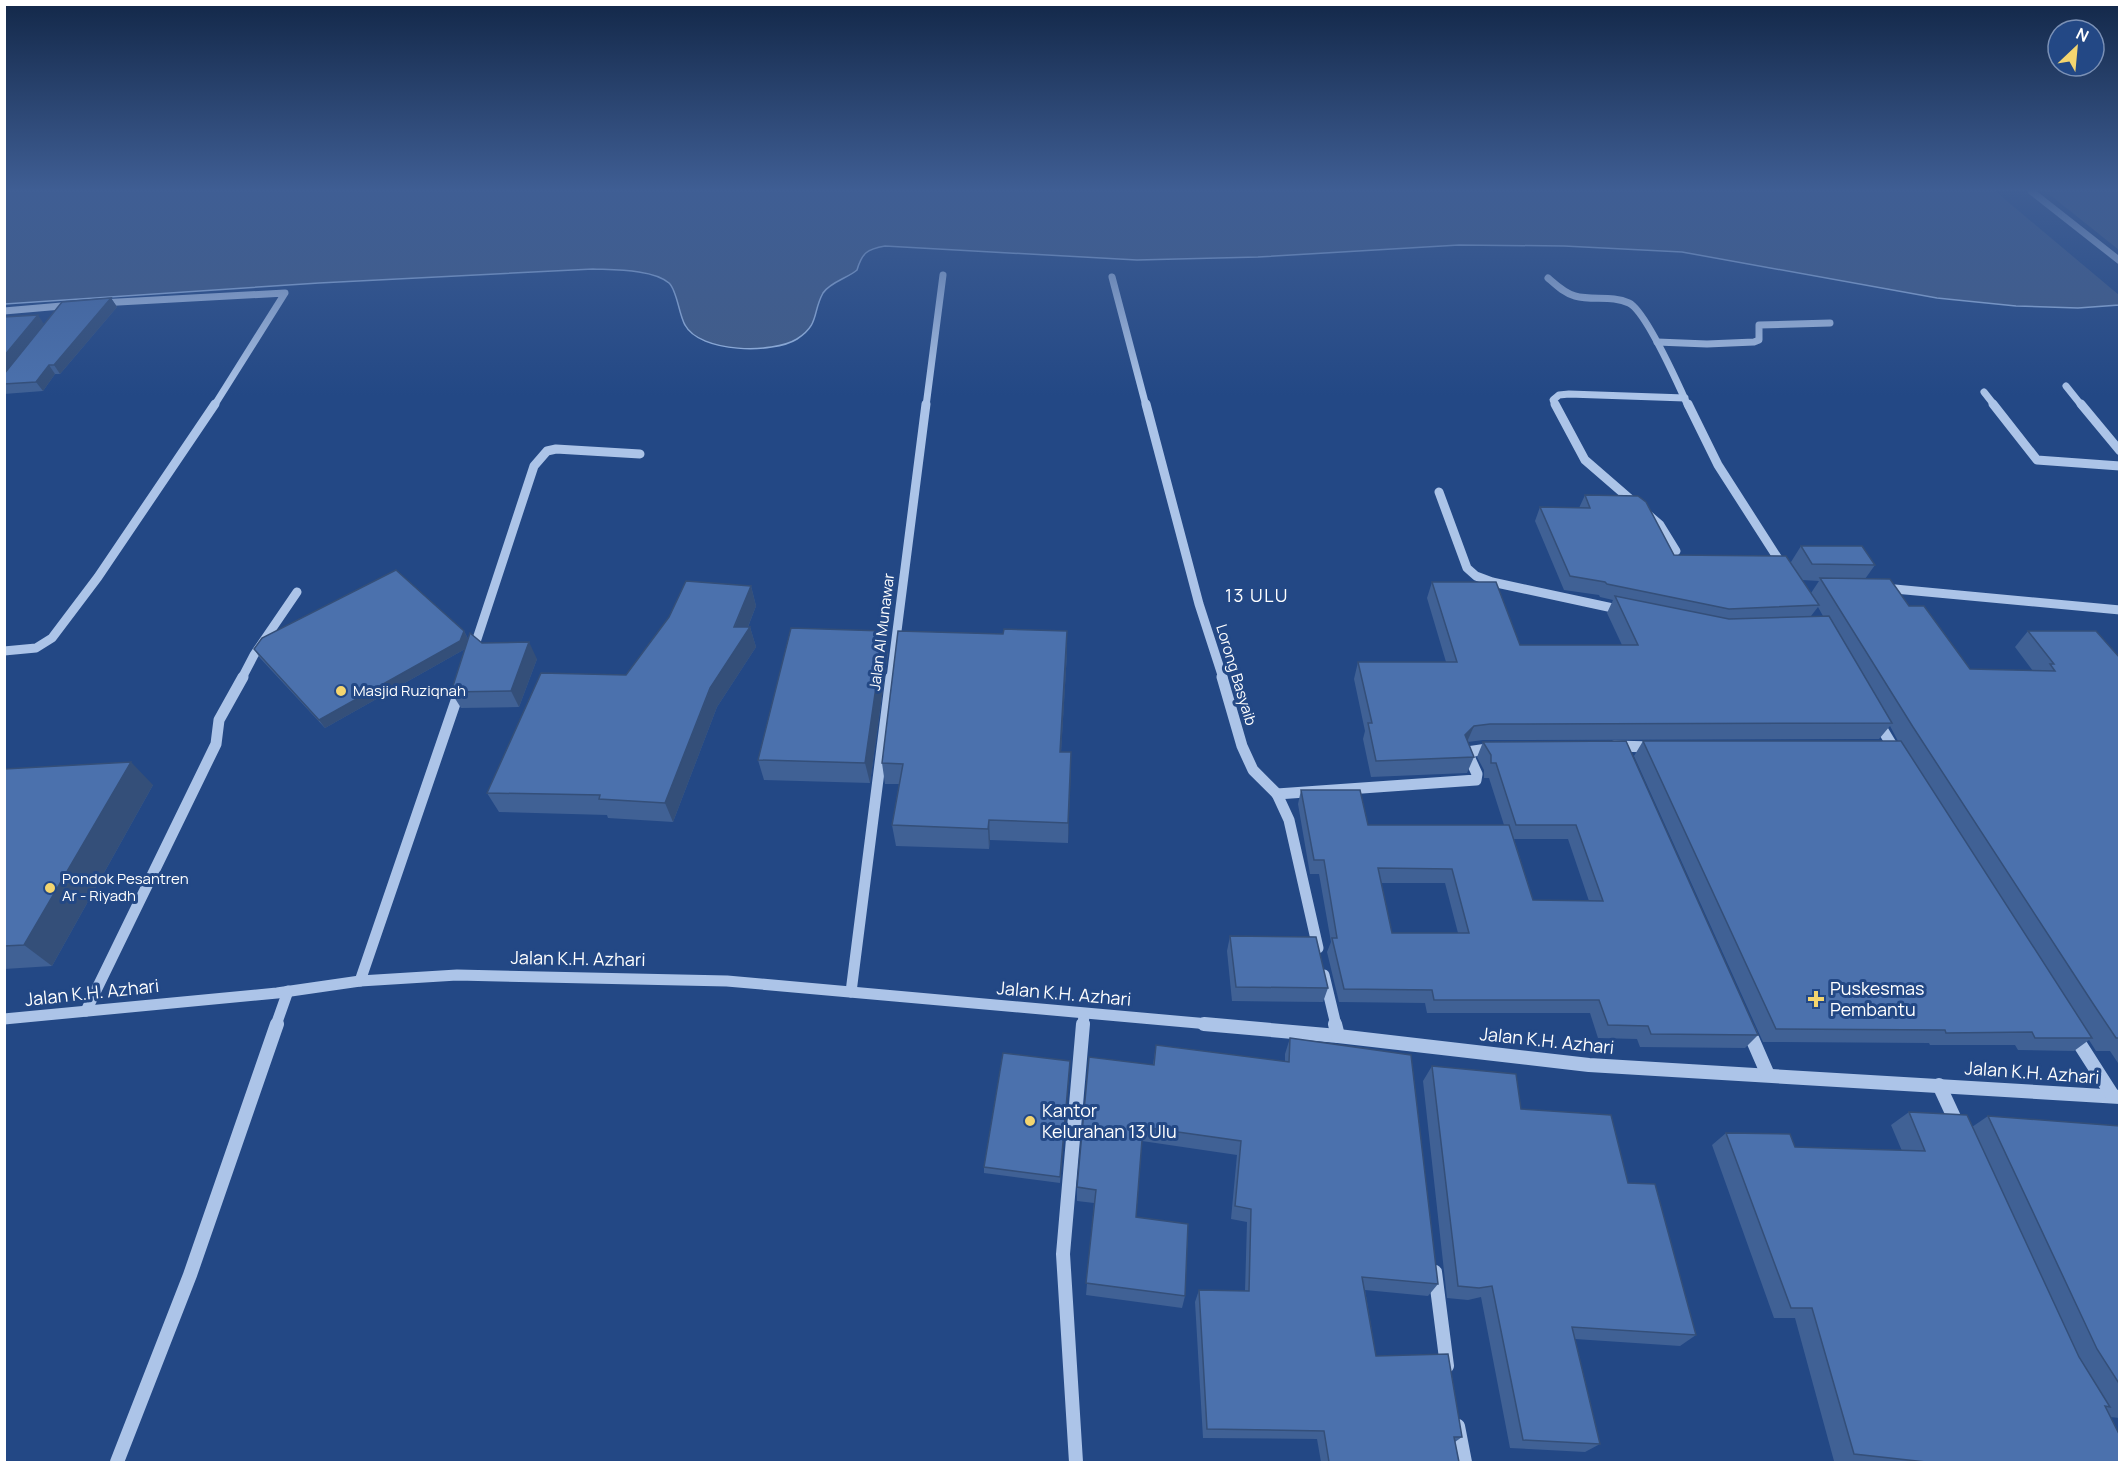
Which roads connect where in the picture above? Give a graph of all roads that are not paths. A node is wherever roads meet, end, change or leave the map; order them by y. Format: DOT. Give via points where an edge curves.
graph roads {
  1 [pos="943,275"];
  2 [pos="1112,277"];
  3 [pos="1548,278"];
  4 [pos="90,303"];
  5 [pos="78,304"];
  6 [pos="66,305"];
  7 [pos="4,311"];
  8 [pos="59,314"];
  9 [pos="1830,323"];
  10 [pos="1657,342"];
  11 [pos="2066,386"];
  12 [pos="1984,392"];
  13 [pos="1685,398"];
  14 [pos="2120,451"];
  15 [pos="640,454"];
  16 [pos="2120,466"];
  17 [pos="1439,492"];
  18 [pos="1676,551"];
  19 [pos="1791,578"];
  20 [pos="1869,588"];
  21 [pos="297,592"];
  22 [pos="2120,610"];
  23 [pos="1636,613"];
  24 [pos="4,651"];
  25 [pos="471,656"];
  26 [pos="464,678"];
  27 [pos="1875,717"];
  28 [pos="1602,746"];
  29 [pos="1505,747"];
  30 [pos="1670,747"];
  31 [pos="1906,767"];
  32 [pos="1277,794"];
  33 [pos="1320,957"];
  34 [pos="1323,968"];
  35 [pos="360,981"];
  36 [pos="288,991"];
  37 [pos="850,992"];
  38 [pos="86,1011"];
  39 [pos="1084,1015"];
  40 [pos="4,1019"];
  41 [pos="1743,1020"];
  42 [pos="2069,1026"];
  43 [pos="1338,1036"];
  44 [pos="1768,1075"];
  45 [pos="1939,1085"];
  46 [pos="2116,1096"];
  47 [pos="1963,1138"];
  48 [pos="1433,1254"];
  49 [pos="1450,1382"];
  50 [pos="1457,1416"];
  51 [pos="117,1462"];
  52 [pos="1076,1462"];
  53 [pos="1465,1462"];
  1 -- 37 [label="street, Jalan Al Munawar"];
  2 -- 32 [label="street, Lorong Basyaib" via="1199,604 1242,746 1253,770"];
  3 -- 10 [label="street" via="1575,296 1628,302 1636,307"];
  4 -- 24 [label="street" via="285,293 198,430 52,638 36,648"];
  5 -- 6 [label="street"];
  6 -- 7 [label="street"];
  6 -- 8 [label="street"];
  9 -- 10 [label="street" via="1759,325 1760,340 1754,342"];
  10 -- 13 [label="street"];
  11 -- 14 [label="street"];
  12 -- 16 [label="street" via="2037,460"];
  13 -- 18 [label="street" via="1569,393 1559,394 1553,400 1585,460 1660,525"];
  13 -- 19 [label="street" via="1718,465"];
  15 -- 25 [label="street" via="556,449 544,454 534,466"];
  17 -- 23 [label="street" via="1467,568 1476,576"];
  20 -- 22 [label="street"];
  21 -- 38 [label="street" via="254,655 219,720 216,744"];
  26 -- 35 [label="street"];
  27 -- 31 [label="street" via="1887,747"];
  28 -- 30 [label="street" via="1625,752"];
  29 -- 32 [label="street" via="1467,752 1476,780"];
  32 -- 33 [label="street, Lorong Basyaib" via="1289,820"];
  34 -- 43 [label="street"];
  35 -- 36 [label="street, Jalan K.H. Azhari"];
  35 -- 37 [label="street, Jalan K.H. Azhari" via="457,975 638,978"];
  36 -- 38 [label="street, Jalan K.H. Azhari"];
  36 -- 51 [label="street" via="190,1275"];
  37 -- 39 [label="street, Jalan K.H. Azhari"];
  38 -- 40 [label="street, Jalan K.H. Azhari"];
  39 -- 43 [label="street, Jalan K.H. Azhari"];
  39 -- 52 [label="street" via="1063,1254"];
  41 -- 44 [label="street"];
  42 -- 46 [label="street"];
  43 -- 44 [label="street, Jalan K.H. Azhari" via="1411,1050"];
  44 -- 45 [label="street, Jalan K.H. Azhari"];
  45 -- 46 [label="street, Jalan K.H. Azhari"];
  45 -- 47 [label="street"];
  48 -- 49 [label="street"];
  50 -- 53 [label="street"];
}
